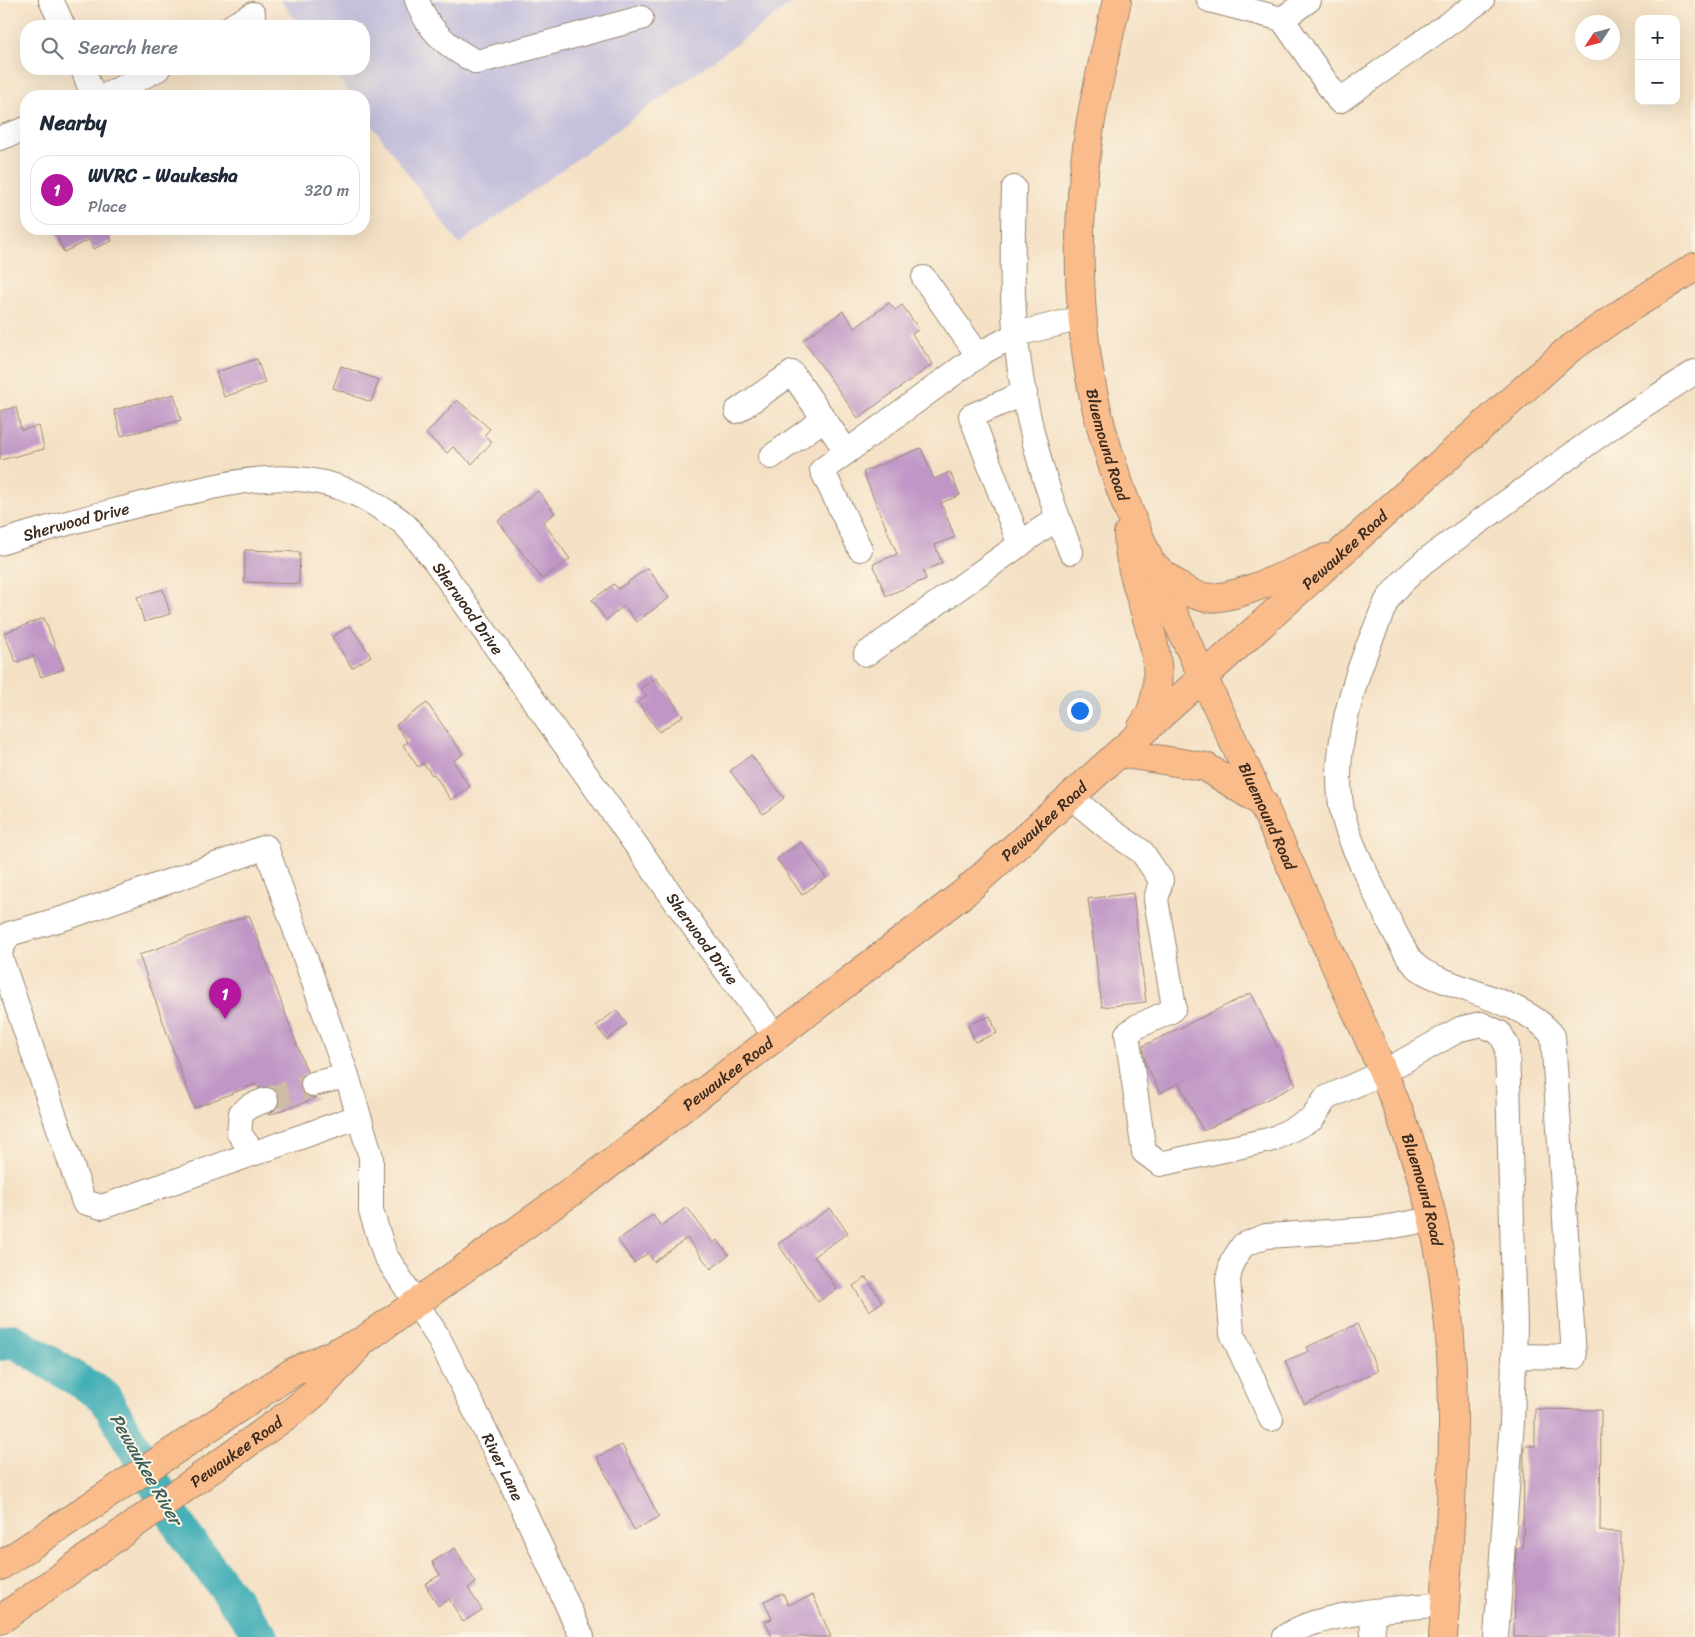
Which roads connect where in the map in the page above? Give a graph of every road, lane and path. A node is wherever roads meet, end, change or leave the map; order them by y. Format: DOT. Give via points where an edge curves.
graph roads {
  1 [pos="51,0"];
  2 [pos="417,0"];
  3 [pos="1117,0"];
  4 [pos="1209,0"];
  5 [pos="1309,0"];
  6 [pos="1482,0"];
  7 [pos="254,14"];
  8 [pos="641,18"];
  9 [pos="61,20"];
  10 [pos="243,20"];
  11 [pos="1282,20"];
  12 [pos="85,75"];
  13 [pos="146,75"];
  14 [pos="91,90"];
  15 [pos="117,90"];
  16 [pos="20,131"];
  17 [pos="0,138"];
  18 [pos="1014,188"];
  19 [pos="1695,267"];
  20 [pos="924,278"];
  21 [pos="1082,318"];
  22 [pos="1017,334"];
  23 [pos="978,355"];
  24 [pos="1695,372"];
  25 [pos="1025,393"];
  26 [pos="737,411"];
  27 [pos="824,419"];
  28 [pos="847,452"];
  29 [pos="771,457"];
  30 [pos="1129,508"];
  31 [pos="1057,518"];
  32 [pos="0,543"];
  33 [pos="1020,545"];
  34 [pos="860,549"];
  35 [pos="1342,551"];
  36 [pos="1071,552"];
  37 [pos="1151,563"];
  38 [pos="866,654"];
  39 [pos="1204,678"];
  40 [pos="1126,748"];
  41 [pos="1071,797"];
  42 [pos="1264,804"];
  43 [pos="0,952"];
  44 [pos="0,956"];
  45 [pos="776,1037"];
  46 [pos="1384,1072"];
  47 [pos="346,1076"];
  48 [pos="314,1084"];
  49 [pos="266,1100"];
  50 [pos="357,1117"];
  51 [pos="253,1153"];
  52 [pos="1432,1219"];
  53 [pos="415,1304"];
  54 [pos="364,1340"];
  55 [pos="1514,1356"];
  56 [pos="1271,1420"];
  57 [pos="0,1566"];
  58 [pos="1445,1604"];
  59 [pos="1372,1612"];
  60 [pos="0,1620"];
  61 [pos="582,1637"];
  62 [pos="1285,1637"];
  63 [pos="1374,1637"];
  64 [pos="1443,1637"];
  65 [pos="1496,1637"];
  1 -- 9 [label="street"];
  2 -- 8 [label="street" via="436,34 455,51 477,62"];
  3 -- 21 [label="main road, Bluemound Road" via="1093,107 1084,170 1080,261"];
  4 -- 11 [label="street"];
  5 -- 11 [label="street"];
  6 -- 11 [label="street" via="1339,101"];
  7 -- 10 [label="street"];
  12 -- 14 [label="street"];
  13 -- 15 [label="street"];
  16 -- 17 [label="street"];
  18 -- 22 [label="street" via="1013,297"];
  19 -- 35 [label="main road, Pewaukee Road" via="1568,350"];
  20 -- 23 [label="street"];
  21 -- 22 [label="street"];
  21 -- 30 [label="main road, Bluemound Road" via="1098,411"];
  22 -- 23 [label="street"];
  22 -- 25 [label="street"];
  23 -- 28 [label="street"];
  24 -- 55 [label="street" via="1612,426 1425,561 1405,579 1387,601 1368,645 1352,694 1342,741 1339,777 1342,811 1384,911 1416,966 1437,978 1522,1012 1546,1027 1553,1036 1574,1357"];
  25 -- 31 [label="street" via="1042,470"];
  25 -- 33 [label="street" via="970,416"];
  26 -- 27 [label="street" via="792,373"];
  27 -- 28 [label="street"];
  27 -- 29 [label="street"];
  28 -- 34 [label="street" via="822,470"];
  30 -- 37 [label="main road, Bluemound Road"];
  30 -- 40 [label="main road" via="1130,559 1159,670 1155,703"];
  31 -- 33 [label="street"];
  31 -- 36 [label="street"];
  32 -- 45 [label="street, Sherwood Drive" via="37,530 247,480 313,481 366,498 403,522 434,561 701,937"];
  33 -- 38 [label="street"];
  35 -- 37 [label="main road" via="1242,592 1211,598 1187,591"];
  35 -- 39 [label="main road, Pewaukee Road"];
  37 -- 39 [label="main road, Bluemound Road"];
  39 -- 40 [label="main road, Pewaukee Road"];
  39 -- 42 [label="main road, Bluemound Road"];
  40 -- 41 [label="main road, Pewaukee Road"];
  40 -- 42 [label="main road" via="1206,767"];
  41 -- 45 [label="main road, Pewaukee Road" via="964,894"];
  41 -- 46 [label="street" via="1142,852 1161,880 1156,900 1174,1007 1127,1034 1144,1152 1160,1164 1273,1139 1312,1119 1326,1098"];
  42 -- 46 [label="main road, Bluemound Road"];
  43 -- 47 [label="street, River Lane" via="9,934 68,917 266,847"];
  44 -- 51 [label="street" via="84,1202 102,1207"];
  45 -- 53 [label="main road, Pewaukee Road" via="590,1178"];
  46 -- 52 [label="main road, Bluemound Road" via="1415,1155"];
  46 -- 55 [label="street" via="1460,1029 1481,1024 1500,1032 1507,1046"];
  47 -- 48 [label="street"];
  47 -- 50 [label="street, River Lane"];
  49 -- 51 [label="street" via="241,1113 239,1133"];
  50 -- 51 [label="street"];
  50 -- 53 [label="street, River Lane" via="370,1157 371,1211 385,1255"];
  52 -- 56 [label="street" via="1377,1228 1266,1236 1243,1245 1232,1262 1228,1280 1232,1333"];
  52 -- 58 [label="main road, Bluemound Road" via="1449,1318 1453,1398"];
  53 -- 54 [label="main road, Pewaukee Road"];
  53 -- 61 [label="street, River Lane" via="438,1337 511,1482"];
  54 -- 57 [label="main road, Pewaukee Road" via="293,1372"];
  54 -- 60 [label="main road, Pewaukee Road" via="314,1394"];
  55 -- 65 [label="street"];
  58 -- 59 [label="street"];
  58 -- 64 [label="main road, Bluemound Road"];
  59 -- 62 [label="street" via="1328,1619 1293,1630"];
  59 -- 63 [label="street"];
}
